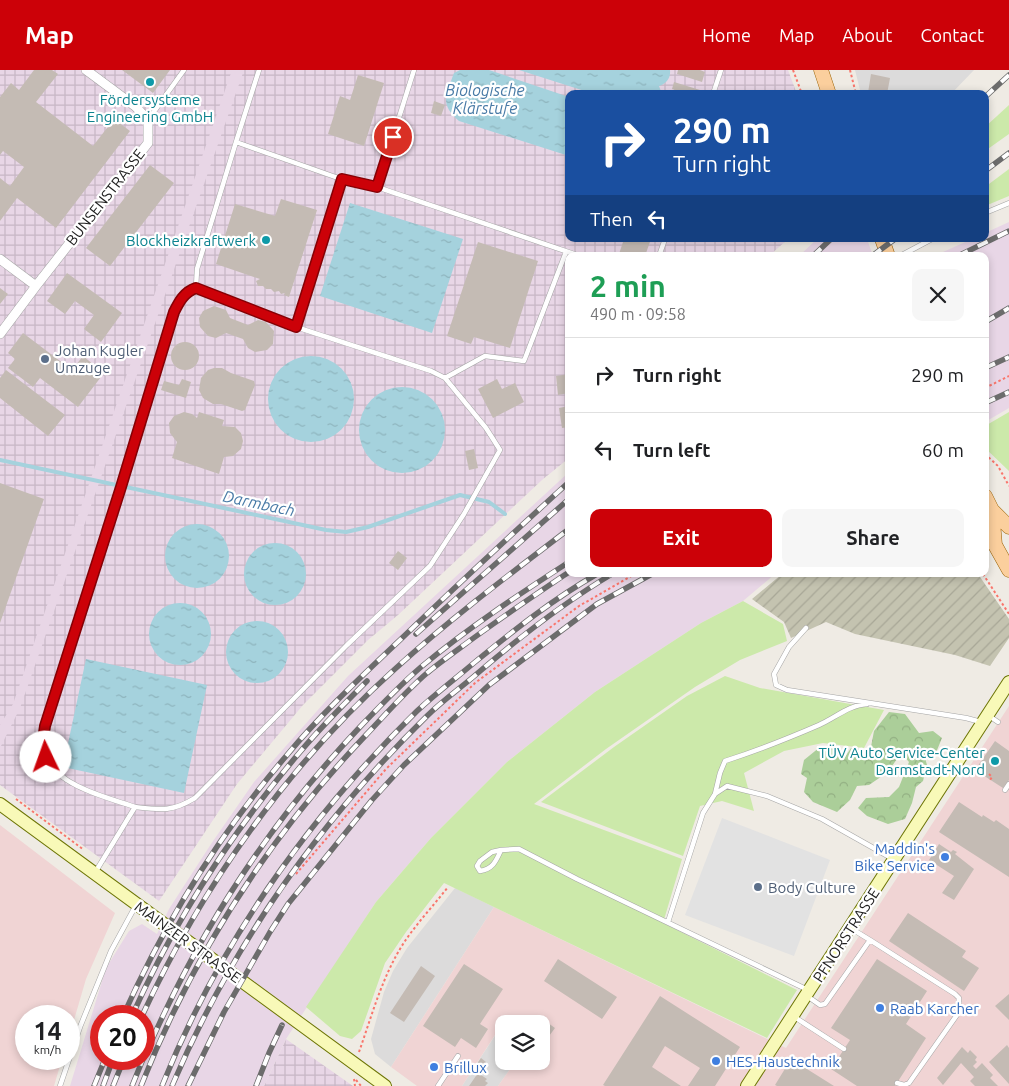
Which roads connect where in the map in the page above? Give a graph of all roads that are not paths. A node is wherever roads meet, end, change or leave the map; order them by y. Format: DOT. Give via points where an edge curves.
graph roads {
  1 [pos="86,70"];
  2 [pos="184,70"];
  3 [pos="259,70"];
  4 [pos="414,70"];
  5 [pos="721,70"];
  6 [pos="821,70"];
  7 [pos="714,90"];
  8 [pos="828,90"];
  9 [pos="148,120"];
  10 [pos="236,142"];
  11 [pos="342,179"];
  12 [pos="377,187"];
  13 [pos="1009,203"];
  14 [pos="989,211"];
  15 [pos="926,242"];
  16 [pos="566,252"];
  17 [pos="908,252"];
  18 [pos="565,255"];
  19 [pos="0,259"];
  20 [pos="36,286"];
  21 [pos="196,288"];
  22 [pos="296,327"];
  23 [pos="0,334"];
  24 [pos="445,378"];
  25 [pos="989,504"];
  26 [pos="992,510"];
  27 [pos="1009,526"];
  28 [pos="1009,570"];
  29 [pos="806,628"];
  30 [pos="1009,682"];
  31 [pos="876,703"];
  32 [pos="990,720"];
  33 [pos="1009,784"];
  34 [pos="1005,790"];
  35 [pos="715,794"];
  36 [pos="6,801"];
  37 [pos="135,807"];
  38 [pos="501,850"];
  39 [pos="895,860"];
  40 [pos="94,873"];
  41 [pos="137,904"];
  42 [pos="668,922"];
  43 [pos="850,928"];
  44 [pos="870,940"];
  45 [pos="808,993"];
  46 [pos="793,1016"];
  47 [pos="844,1049"];
  48 [pos="458,1056"];
  49 [pos="359,1067"];
  50 [pos="897,1082"];
  51 [pos="60,1086"];
  52 [pos="362,1086"];
  53 [pos="385,1086"];
  54 [pos="438,1086"];
  55 [pos="747,1086"];
  1 -- 9 [label="street" via="136,107"];
  2 -- 9 [label="lane"];
  3 -- 10 [label="lane"];
  4 -- 12 [label="lane"];
  5 -- 7 [label="lane"];
  6 -- 8 [label="main road"];
  9 -- 20 [label="street, BUNSENSTRASSE" via="148,143"];
  10 -- 11 [label="lane"];
  10 -- 21 [label="lane" via="197,269"];
  11 -- 12 [label="lane"];
  11 -- 22 [label="lane"];
  12 -- 16 [label="lane"];
  13 -- 14 [label="lane"];
  15 -- 17 [label="lane"];
  18 -- 24 [label="lane" via="524,361 485,356"];
  19 -- 20 [label="street"];
  20 -- 23 [label="street, BUNSENSTRASSE"];
  21 -- 22 [label="lane"];
  21 -- 37 [label="lane" via="181,298 174,312 43,740 46,757 64,778 89,792"];
  22 -- 24 [label="lane"];
  24 -- 37 [label="lane" via="500,450 430,566 347,644 204,791 178,808 155,810"];
  25 -- 26 [label="main road"];
  26 -- 27 [label="main road"];
  26 -- 28 [label="main road" via="995,545"];
  29 -- 31 [label="lane" via="789,647 774,674 776,685 787,690"];
  30 -- 32 [label="street, PFNORSTRASSE"];
  31 -- 32 [label="lane"];
  31 -- 35 [label="lane" via="856,705 819,725 725,761"];
  32 -- 39 [label="street, PFNORSTRASSE" via="960,770"];
  33 -- 34 [label="lane"];
  35 -- 39 [label="lane" via="726,786 767,796 822,818"];
  35 -- 42 [label="lane" via="703,813"];
  36 -- 40 [label="street, MAINZER STRASSE"];
  37 -- 40 [label="lane"];
  38 -- 38 [label="lane" via="480,861 477,866 480,871 488,870"];
  38 -- 42 [label="lane" via="519,849"];
  39 -- 43 [label="street, PFNORSTRASSE"];
  40 -- 41 [label="street, MAINZER STRASSE"];
  41 -- 49 [label="street, MAINZER STRASSE"];
  41 -- 51 [label="lane" via="111,951"];
  42 -- 45 [label="lane"];
  43 -- 44 [label="lane"];
  43 -- 45 [label="street, PFNORSTRASSE"];
  44 -- 45 [label="lane" via="826,1004 820,1004"];
  44 -- 50 [label="lane" via="959,998 959,1012 909,1083"];
  45 -- 46 [label="street, PFNORSTRASSE"];
  46 -- 47 [label="lane"];
  46 -- 55 [label="street, PFNORSTRASSE"];
  48 -- 54 [label="lane"];
  49 -- 52 [label="street"];
  49 -- 53 [label="street, MAINZER STRASSE"];
}
